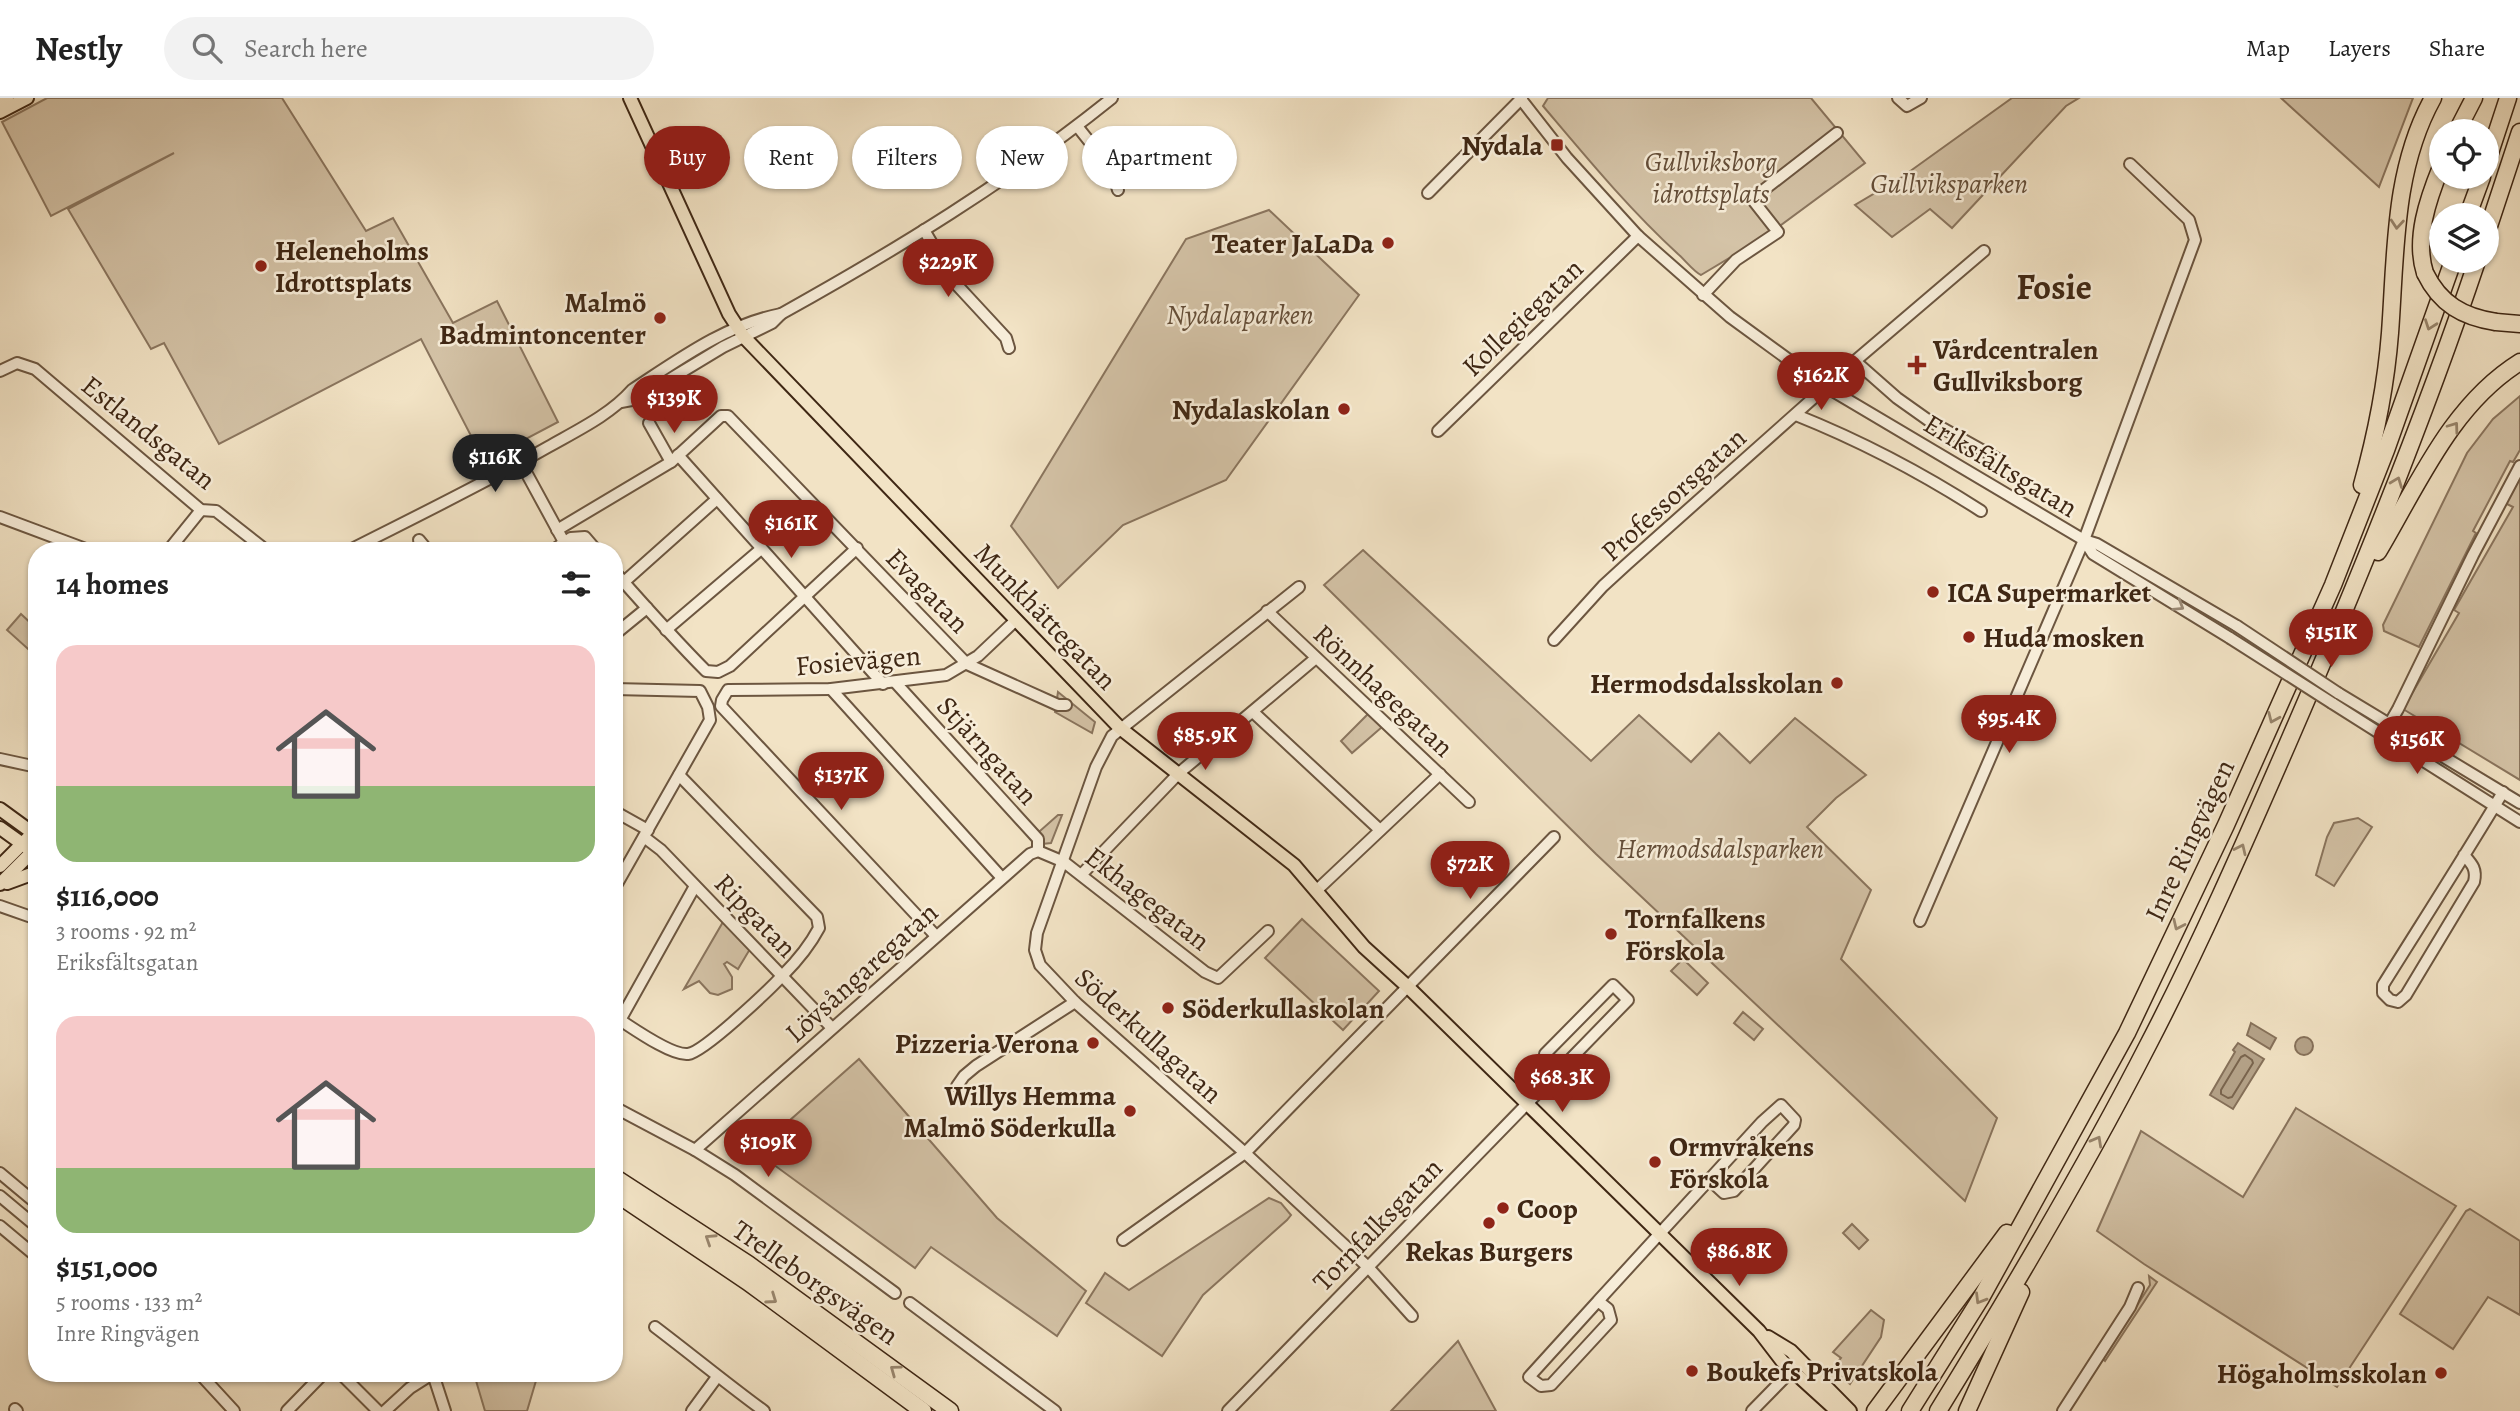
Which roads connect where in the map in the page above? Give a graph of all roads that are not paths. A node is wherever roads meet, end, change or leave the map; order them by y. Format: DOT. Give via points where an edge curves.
graph roads {
  1 [pos="7,98"];
  2 [pos="27,98"];
  3 [pos="630,98"];
  4 [pos="1112,98"];
  5 [pos="1521,98"];
  6 [pos="1898,98"];
  7 [pos="1921,98"];
  8 [pos="2433,98"];
  9 [pos="2474,98"];
  10 [pos="2508,98"];
  11 [pos="0,102"];
  12 [pos="0,112"];
  13 [pos="2463,119"];
  14 [pos="2499,125"];
  15 [pos="1077,126"];
  16 [pos="2520,132"];
  17 [pos="1837,133"];
  18 [pos="2130,164"];
  19 [pos="2434,189"];
  20 [pos="1118,190"];
  21 [pos="1428,193"];
  22 [pos="2497,203"];
  23 [pos="924,230"];
  24 [pos="1638,236"];
  25 [pos="1984,251"];
  26 [pos="2449,273"];
  27 [pos="2473,273"];
  28 [pos="1703,295"];
  29 [pos="2520,324"];
  30 [pos="741,332"];
  31 [pos="1009,348"];
  32 [pos="1855,361"];
  33 [pos="2520,362"];
  34 [pos="0,370"];
  35 [pos="1825,387"];
  36 [pos="1796,415"];
  37 [pos="649,423"];
  38 [pos="1438,431"];
  39 [pos="675,458"];
  40 [pos="521,463"];
  41 [pos="1999,466"];
  42 [pos="2520,466"];
  43 [pos="718,499"];
  44 [pos="201,510"];
  45 [pos="1982,511"];
  46 [pos="0,517"];
  47 [pos="572,522"];
  48 [pos="557,530"];
  49 [pos="585,537"];
  50 [pos="2084,540"];
  51 [pos="67,542"];
  52 [pos="175,542"];
  53 [pos="256,542"];
  54 [pos="366,542"];
  55 [pos="564,542"];
  56 [pos="589,542"];
  57 [pos="857,548"];
  58 [pos="761,549"];
  59 [pos="624,582"];
  60 [pos="2333,585"];
  61 [pos="1299,587"];
  62 [pos="2355,590"];
  63 [pos="805,597"];
  64 [pos="646,608"];
  65 [pos="1267,611"];
  66 [pos="1015,621"];
  67 [pos="623,627"];
  68 [pos="666,631"];
  69 [pos="1555,640"];
  70 [pos="1316,658"];
  71 [pos="967,664"];
  72 [pos="2304,678"];
  73 [pos="895,682"];
  74 [pos="883,684"];
  75 [pos="623,689"];
  76 [pos="831,689"];
  77 [pos="2335,698"];
  78 [pos="1066,705"];
  79 [pos="1253,712"];
  80 [pos="2390,724"];
  81 [pos="1120,728"];
  82 [pos="2383,735"];
  83 [pos="0,759"];
  84 [pos="28,765"];
  85 [pos="1179,773"];
  86 [pos="1440,774"];
  87 [pos="679,775"];
  88 [pos="2504,792"];
  89 [pos="1469,802"];
  90 [pos="2520,803"];
  91 [pos="2495,807"];
  92 [pos="0,809"];
  93 [pos="623,817"];
  94 [pos="2520,822"];
  95 [pos="28,827"];
  96 [pos="0,828"];
  97 [pos="1380,830"];
  98 [pos="646,834"];
  99 [pos="1554,837"];
  100 [pos="28,846"];
  101 [pos="28,851"];
  102 [pos="1038,851"];
  103 [pos="28,854"];
  104 [pos="2464,855"];
  105 [pos="1064,862"];
  106 [pos="0,866"];
  107 [pos="623,874"];
  108 [pos="1082,874"];
  109 [pos="28,875"];
  110 [pos="1002,878"];
  111 [pos="0,885"];
  112 [pos="695,886"];
  113 [pos="1317,890"];
  114 [pos="0,905"];
  115 [pos="28,916"];
  116 [pos="1920,921"];
  117 [pos="1268,930"];
  118 [pos="936,936"];
  119 [pos="783,975"];
  120 [pos="1408,987"];
  121 [pos="1075,1002"];
  122 [pos="623,1015"];
  123 [pos="623,1022"];
  124 [pos="832,1028"];
  125 [pos="1560,1069"];
  126 [pos="957,1086"];
  127 [pos="1526,1103"];
  128 [pos="623,1112"];
  129 [pos="695,1150"];
  130 [pos="2064,1150"];
  131 [pos="1245,1153"];
  132 [pos="0,1173"];
  133 [pos="2077,1177"];
  134 [pos="1710,1180"];
  135 [pos="623,1183"];
  136 [pos="0,1196"];
  137 [pos="28,1196"];
  138 [pos="623,1198"];
  139 [pos="28,1219"];
  140 [pos="0,1226"];
  141 [pos="1661,1235"];
  142 [pos="1123,1240"];
  143 [pos="28,1249"];
  144 [pos="1368,1267"];
  145 [pos="2137,1288"];
  146 [pos="895,1293"];
  147 [pos="1598,1301"];
  148 [pos="910,1303"];
  149 [pos="1412,1316"];
  150 [pos="655,1327"];
  151 [pos="1796,1366"];
  152 [pos="717,1377"];
  153 [pos="207,1382"];
  154 [pos="315,1382"];
  155 [pos="349,1382"];
  156 [pos="420,1382"];
  157 [pos="435,1382"];
  158 [pos="234,1411"];
  159 [pos="287,1411"];
  160 [pos="378,1411"];
  161 [pos="385,1411"];
  162 [pos="444,1411"];
  163 [pos="692,1411"];
  164 [pos="764,1411"];
  165 [pos="923,1411"];
  166 [pos="950,1411"];
  167 [pos="1055,1411"];
  168 [pos="1228,1411"];
  169 [pos="1752,1411"];
  170 [pos="1837,1411"];
  171 [pos="1850,1411"];
  172 [pos="1875,1411"];
  173 [pos="1910,1411"];
  174 [pos="1938,1411"];
  175 [pos="1967,1411"];
  176 [pos="2063,1411"];
  1 -- 11 [label="main road"];
  2 -- 12 [label="main road"];
  3 -- 30 [label="main road, Munkhättegatan"];
  4 -- 15 [label="street"];
  5 -- 21 [label="street"];
  5 -- 24 [label="street, Eriksfältsgatan" via="1567,158"];
  6 -- 7 [label="street" via="1907,106"];
  8 -- 60 [label="highway, one-way" via="2404,177 2386,369 2374,443"];
  9 -- 13 [label="highway"];
  10 -- 14 [label="highway"];
  15 -- 20 [label="street" via="1112,170"];
  15 -- 23 [label="street"];
  16 -- 22 [label="highway"];
  17 -- 28 [label="street" via="1752,199 1778,232 1736,260"];
  18 -- 50 [label="street" via="2189,220 2195,240"];
  19 -- 29 [label="highway, bridge" via="2422,231 2422,263 2435,293 2471,316"];
  23 -- 30 [label="street" via="772,323"];
  23 -- 31 [label="street" via="956,284 1006,338"];
  24 -- 28 [label="street, Eriksfältsgatan"];
  24 -- 38 [label="street, Kollegiegatan"];
  25 -- 32 [label="street, Professorsgatan"];
  26 -- 60 [label="highway, Inre Ringvägen, one-way"];
  62 -- 27 [label="highway, Inre Ringvägen, one-way"];
  28 -- 35 [label="street, Eriksfältsgatan"];
  30 -- 40 [label="street" via="637,399 621,402"];
  30 -- 66 [label="main road, Munkhättegatan"];
  32 -- 35 [label="street, Professorsgatan"];
  32 -- 41 [label="street, Eriksfältsgatan" via="1897,398 1998,459"];
  62 -- 33 [label="highway, one-way" via="2452,429 2485,388"];
  34 -- 44 [label="street, Estlandsgatan" via="17,363 35,369"];
  35 -- 36 [label="street, Professorsgatan"];
  35 -- 50 [label="street, Eriksfältsgatan"];
  36 -- 45 [label="street, Eriksfältsgatan" via="1849,436"];
  36 -- 69 [label="street, Professorsgatan" via="1603,586"];
  37 -- 39 [label="street"];
  39 -- 43 [label="street"];
  39 -- 47 [label="street"];
  39 -- 57 [label="street, Evagatan" via="721,416 728,416"];
  40 -- 48 [label="street"];
  40 -- 54 [label="street"];
  42 -- 80 [label="street"];
  43 -- 58 [label="street"];
  43 -- 59 [label="street"];
  44 -- 52 [label="street"];
  44 -- 53 [label="street, Estlandsgatan" via="216,511"];
  46 -- 51 [label="street"];
  47 -- 48 [label="street"];
  47 -- 49 [label="street"];
  48 -- 55 [label="street"];
  49 -- 55 [label="street"];
  49 -- 56 [label="street"];
  50 -- 72 [label="street, Eriksfältsgatan, bridge" via="2237,626"];
  50 -- 72 [label="street, Eriksfältsgatan, one-way, bridge" via="2093,554"];
  50 -- 116 [label="street"];
  57 -- 63 [label="street"];
  57 -- 71 [label="street, Evagatan"];
  58 -- 63 [label="street"];
  58 -- 68 [label="street"];
  59 -- 64 [label="street"];
  60 -- 130 [label="highway, Inre Ringvägen, one-way" via="2127,1033"];
  61 -- 65 [label="street, Söderkullagatan"];
  133 -- 62 [label="highway, Inre Ringvägen, one-way" via="2150,1043"];
  63 -- 68 [label="street" via="718,672 706,671"];
  63 -- 74 [label="street"];
  64 -- 67 [label="street"];
  64 -- 68 [label="street"];
  65 -- 70 [label="street, Rönnhagegatan"];
  65 -- 81 [label="street, Söderkullagatan"];
  66 -- 71 [label="street, Fosievägen"];
  66 -- 81 [label="main road, Munkhättegatan"];
  70 -- 79 [label="street"];
  70 -- 86 [label="street, Rönnhagegatan"];
  71 -- 73 [label="street, Fosievägen" via="946,675"];
  71 -- 78 [label="street, Evagatan"];
  72 -- 77 [label="street, bridge"];
  73 -- 74 [label="street, Fosievägen"];
  73 -- 102 [label="street, Stjärngatan" via="1038,839"];
  74 -- 76 [label="street, Fosievägen"];
  75 -- 87 [label="street" via="700,691 710,720"];
  76 -- 110 [label="street"];
  76 -- 118 [label="street, Fosievägen" via="728,690 721,706"];
  77 -- 80 [label="street"];
  77 -- 82 [label="street"];
  79 -- 85 [label="street"];
  79 -- 97 [label="street"];
  80 -- 82 [label="street"];
  80 -- 88 [label="street"];
  81 -- 85 [label="main road, Munkhättegatan"];
  81 -- 105 [label="street, Söderkullagatan" via="1096,767"];
  82 -- 91 [label="street"];
  83 -- 84 [label="street"];
  85 -- 108 [label="street"];
  85 -- 113 [label="main road, Munkhättegatan" via="1280,852"];
  86 -- 89 [label="street, Rönnhagegatan"];
  86 -- 97 [label="street"];
  87 -- 98 [label="street"];
  87 -- 119 [label="street" via="817,917 819,928 813,940"];
  88 -- 90 [label="street"];
  88 -- 91 [label="street"];
  91 -- 94 [label="street"];
  91 -- 104 [label="street"];
  92 -- 95 [label="main road"];
  93 -- 98 [label="street, Ripgatan"];
  96 -- 100 [label="main road"];
  97 -- 113 [label="street"];
  98 -- 107 [label="street"];
  98 -- 112 [label="street, Ripgatan"];
  99 -- 120 [label="street"];
  101 -- 106 [label="main road"];
  102 -- 105 [label="street"];
  102 -- 110 [label="street, Lövsångaregatan"];
  103 -- 111 [label="main road"];
  104 -- 104 [label="street" via="2383,985 2382,993 2390,1000 2398,1002 2406,995 2474,882 2476,873"];
  105 -- 108 [label="street, Ekhagegatan"];
  105 -- 121 [label="street, Söderkullagatan" via="1035,950 1040,965"];
  108 -- 117 [label="street, Ekhagegatan" via="1218,978"];
  109 -- 111 [label="main road"];
  110 -- 118 [label="street, Lövsångaregatan"];
  112 -- 119 [label="street, Ripgatan"];
  112 -- 122 [label="street"];
  113 -- 120 [label="main road, Munkhättegatan" via="1364,947"];
  114 -- 115 [label="street"];
  118 -- 124 [label="street, Lövsångaregatan"];
  119 -- 123 [label="street" via="711,1040 688,1054"];
  119 -- 124 [label="street, Ripgatan"];
  120 -- 127 [label="main road, Munkhättegatan"];
  120 -- 131 [label="street"];
  121 -- 126 [label="street" via="976,1066"];
  121 -- 131 [label="street, Söderkullagatan"];
  124 -- 129 [label="street, Lövsångaregatan"];
  125 -- 125 [label="street, Tornfalksgatan" via="1545,1054 1613,985 1628,1000"];
  125 -- 127 [label="street, Tornfalksgatan"];
  127 -- 141 [label="main road, Munkhättegatan"];
  127 -- 144 [label="street, Tornfalksgatan"];
  128 -- 129 [label="street"];
  129 -- 146 [label="street"];
  130 -- 172 [label="highway"];
  130 -- 173 [label="highway, Inre Ringvägen, one-way" via="1981,1298"];
  131 -- 142 [label="street"];
  131 -- 144 [label="street, Söderkullagatan"];
  132 -- 137 [label="street"];
  133 -- 174 [label="highway, Inre Ringvägen"];
  133 -- 175 [label="highway"];
  134 -- 134 [label="street" via="1724,1193 1734,1191 1794,1125 1793,1115 1784,1106 1777,1107"];
  134 -- 141 [label="street"];
  166 -- 135 [label="highway, Trelleborgsvägen, one-way" via="748,1264"];
  136 -- 139 [label="street"];
  138 -- 165 [label="highway, Trelleborgsvägen, one-way" via="748,1282"];
  140 -- 143 [label="street"];
  141 -- 147 [label="street"];
  141 -- 151 [label="main road, Munkhättegatan"];
  144 -- 149 [label="street, Söderkullagatan"];
  144 -- 168 [label="street, Tornfalksgatan"];
  145 -- 176 [label="street" via="2130,1307"];
  147 -- 147 [label="street" via="1608,1309 1611,1320 1551,1385 1541,1386 1530,1377"];
  148 -- 167 [label="street"];
  150 -- 152 [label="street"];
  151 -- 169 [label="street"];
  151 -- 170 [label="main road, Munkhättegatan"];
  151 -- 171 [label="main road, Munkhättegatan"];
  152 -- 163 [label="street"];
  152 -- 164 [label="street"];
  153 -- 158 [label="street"];
  154 -- 159 [label="street"];
  155 -- 160 [label="street"];
  156 -- 161 [label="street"];
  157 -- 162 [label="street"];
}
